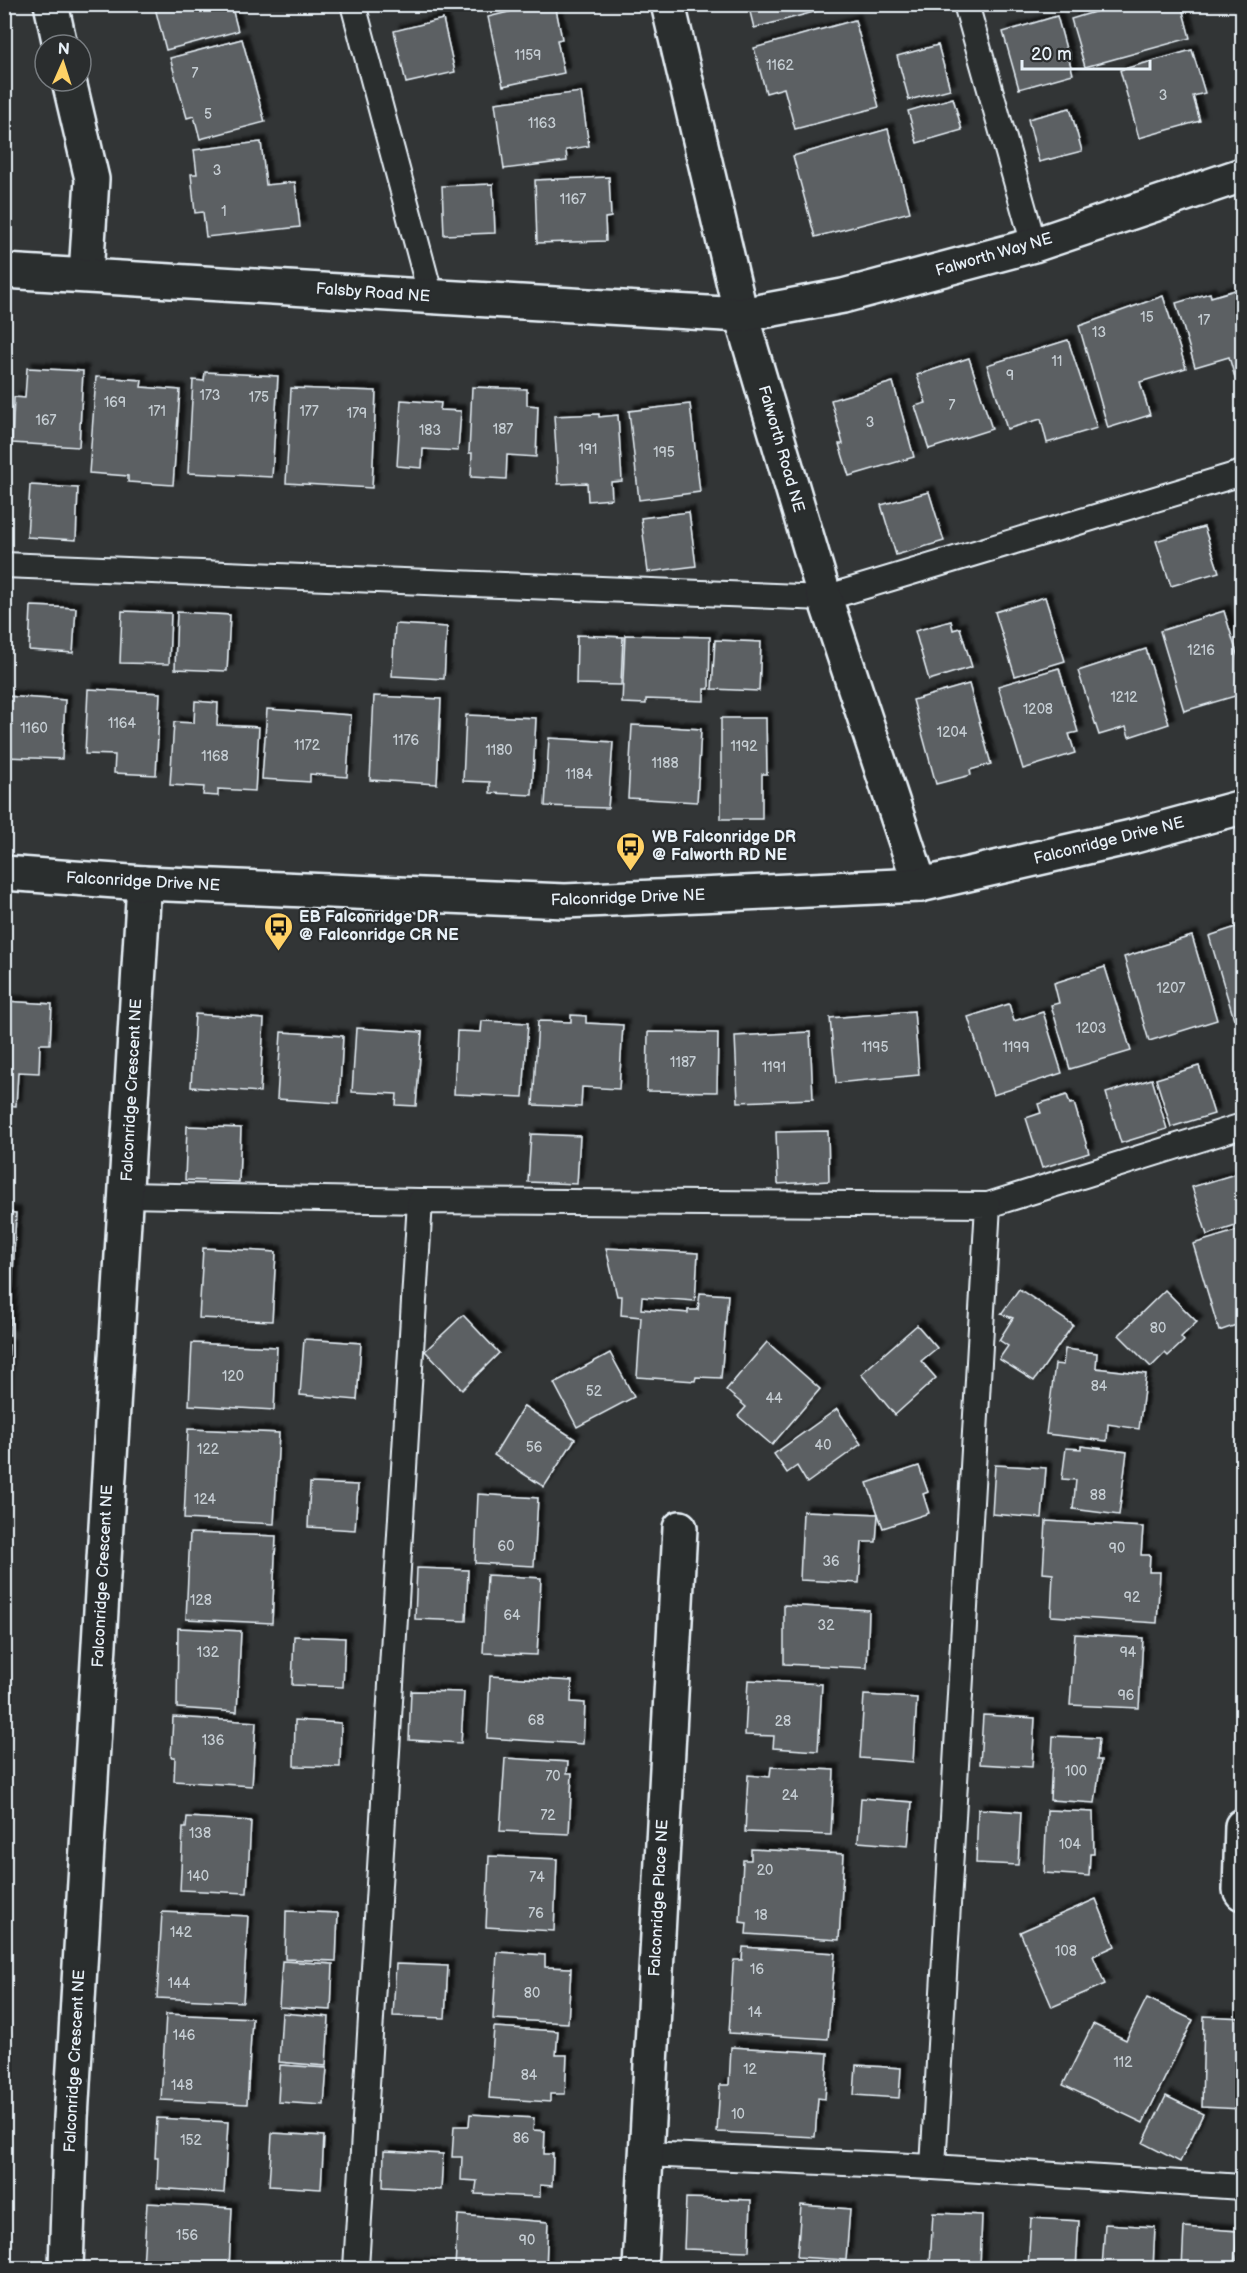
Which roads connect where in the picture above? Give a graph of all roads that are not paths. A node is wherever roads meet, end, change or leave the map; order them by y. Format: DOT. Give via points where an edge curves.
graph roads {
  1 [pos="51,4"];
  2 [pos="353,4"];
  3 [pos="668,4"];
  4 [pos="966,4"];
  5 [pos="57,33"];
  6 [pos="72,93"];
  7 [pos="1242,175"];
  8 [pos="1034,245"];
  9 [pos="4,271"];
  10 [pos="86,275"];
  11 [pos="431,297"];
  12 [pos="741,315"];
  13 [pos="1242,473"];
  14 [pos="4,565"];
  15 [pos="825,598"];
  16 [pos="1242,807"];
  17 [pos="4,873"];
  18 [pos="144,883"];
  19 [pos="920,885"];
  20 [pos="1242,1126"];
  21 [pos="126,1195"];
  22 [pos="420,1201"];
  23 [pos="988,1204"];
  24 [pos="680,1528"];
  25 [pos="1242,1826"];
  26 [pos="1242,1893"];
  27 [pos="645,2154"];
  28 [pos="933,2167"];
  29 [pos="1242,2187"];
  30 [pos="66,2268"];
  31 [pos="356,2268"];
  32 [pos="640,2268"];
  1 -- 5 [label="street"];
  2 -- 11 [label="lane"];
  3 -- 12 [label="street, Falworth Road NE"];
  4 -- 8 [label="lane"];
  6 -- 10 [label="street" via="92,179"];
  7 -- 8 [label="street, Falworth Way NE"];
  8 -- 12 [label="street, Falworth Way NE" via="843,296"];
  9 -- 10 [label="street, Falsby Road NE"];
  10 -- 11 [label="street, Falsby Road NE"];
  11 -- 12 [label="street, Falsby Road NE"];
  12 -- 15 [label="street, Falworth Road NE"];
  13 -- 15 [label="lane"];
  14 -- 15 [label="lane"];
  15 -- 19 [label="street, Falworth Road NE"];
  16 -- 19 [label="street, Falconridge Drive NE" via="1131,837"];
  17 -- 18 [label="street, Falconridge Drive NE"];
  18 -- 19 [label="street, Falconridge Drive NE" via="565,901"];
  18 -- 21 [label="street, Falconridge Crescent NE"];
  20 -- 23 [label="lane"];
  21 -- 22 [label="lane"];
  21 -- 30 [label="street, Falconridge Crescent NE" via="71,2118"];
  22 -- 23 [label="lane"];
  22 -- 31 [label="lane"];
  23 -- 28 [label="lane"];
  24 -- 27 [label="street, Falconridge Place NE"];
  25 -- 26 [label="street"];
  27 -- 28 [label="lane"];
  27 -- 32 [label="street, Falconridge Place NE"];
  28 -- 29 [label="lane"];
}
